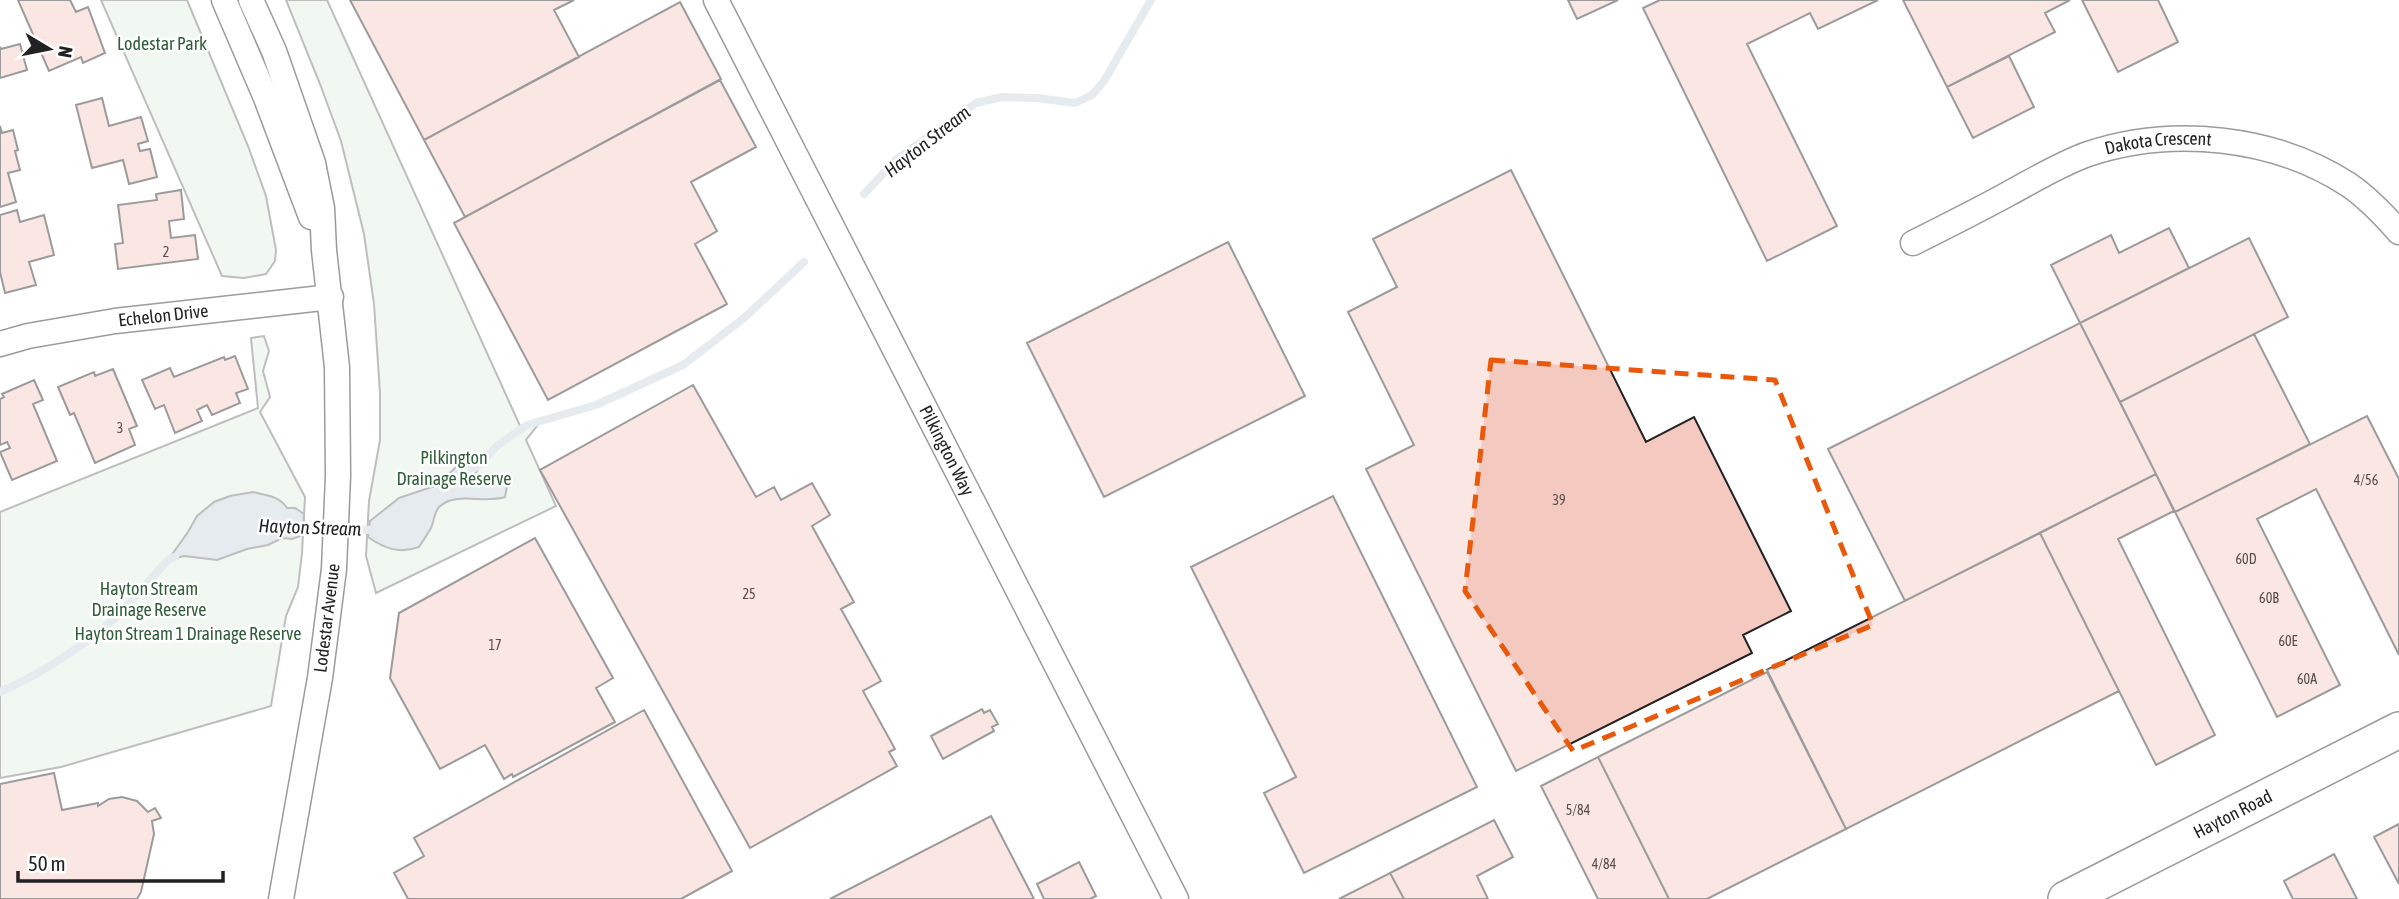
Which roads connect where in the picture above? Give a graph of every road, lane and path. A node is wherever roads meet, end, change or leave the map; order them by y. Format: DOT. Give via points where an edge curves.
graph roads {
  1 [pos="224,0"];
  2 [pos="251,0"];
  3 [pos="716,0"];
  4 [pos="2399,232"];
  5 [pos="1913,243"];
  6 [pos="324,250"];
  7 [pos="331,298"];
  8 [pos="0,344"];
  9 [pos="2399,730"];
  10 [pos="281,899"];
  11 [pos="1176,899"];
  12 [pos="2066,899"];
  1 -- 6 [label="street, Lodestar Avenue"];
  2 -- 6 [label="street, Lodestar Avenue" via="313,163"];
  3 -- 11 [label="street, Pilkington Way"];
  4 -- 5 [label="street, Dakota Crescent" via="2349,185 2298,160 2233,142 2185,138 2137,141 2087,155"];
  6 -- 7 [label="street, Lodestar Avenue"];
  7 -- 8 [label="street, Echelon Drive" via="100,323"];
  7 -- 10 [label="street, Lodestar Avenue" via="337,367 335,554 320,678"];
  9 -- 12 [label="street, Hayton Road"];
}
